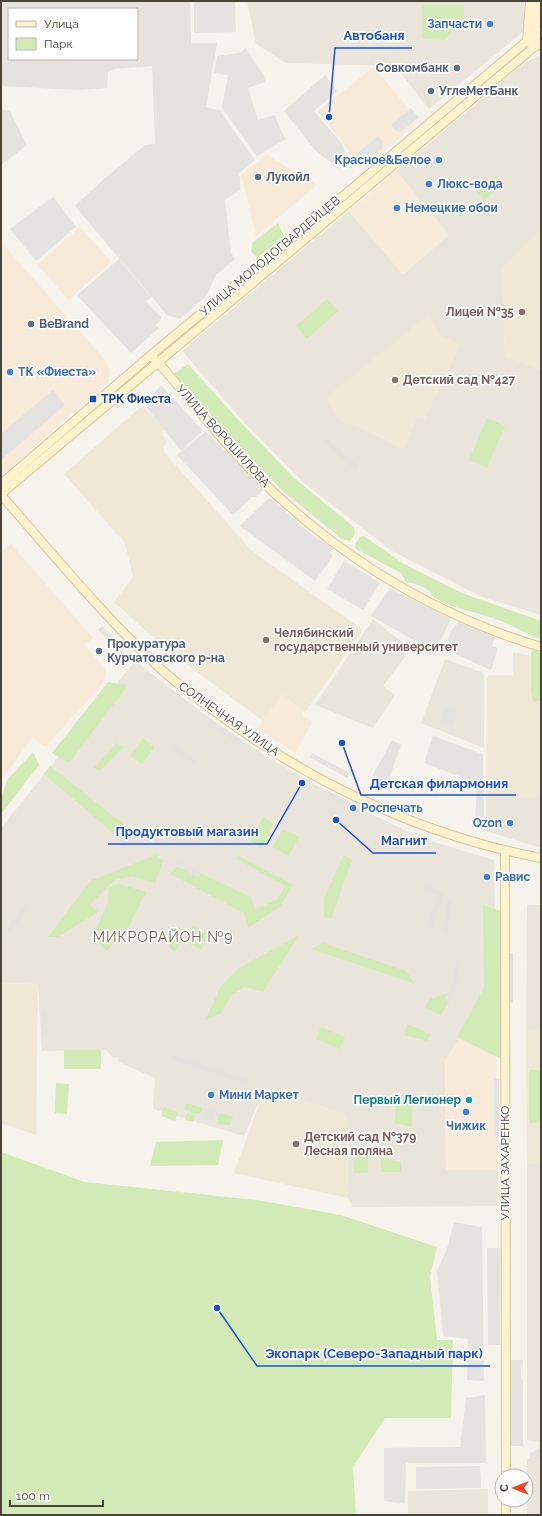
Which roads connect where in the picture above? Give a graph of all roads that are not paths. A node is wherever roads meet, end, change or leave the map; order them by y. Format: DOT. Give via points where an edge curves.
graph roads {
  1 [pos="530,1"];
  2 [pos="537,1"];
  3 [pos="538,33"];
  4 [pos="527,40"];
  5 [pos="541,43"];
  6 [pos="533,48"];
  7 [pos="352,194"];
  8 [pos="177,333"];
  9 [pos="184,340"];
  10 [pos="151,355"];
  11 [pos="158,362"];
  12 [pos="1,484"];
  13 [pos="1,495"];
  14 [pos="541,647"];
  15 [pos="504,850"];
  16 [pos="541,858"];
  17 [pos="506,1468"];
  1 -- 4 [label="street"];
  2 -- 3 [label="street"];
  3 -- 4 [label="street, УЛИЦА МОЛОДОГВАРДЕЙЦЕВ"];
  3 -- 6 [label="street"];
  4 -- 6 [label="street"];
  4 -- 7 [label="street, УЛИЦА МОЛОДОГВАРДЕЙЦЕВ"];
  5 -- 6 [label="street, УЛИЦА МОЛОДОГВАРДЕЙЦЕВ"];
  6 -- 7 [label="street, УЛИЦА МОЛОДОГВАРДЕЙЦЕВ"];
  7 -- 8 [label="street, УЛИЦА МОЛОДОГВАРДЕЙЦЕВ"];
  7 -- 9 [label="street, УЛИЦА МОЛОДОГВАРДЕЙЦЕВ"];
  8 -- 9 [label="street"];
  8 -- 10 [label="street, УЛИЦА МОЛОДОГВАРДЕЙЦЕВ"];
  9 -- 11 [label="street, УЛИЦА МОЛОДОГВАРДЕЙЦЕВ"];
  10 -- 11 [label="street, УЛИЦА ВОРОШИЛОВА"];
  10 -- 12 [label="street, УЛИЦА МОЛОДОГВАРДЕЙЦЕВ"];
  11 -- 13 [label="street, УЛИЦА МОЛОДОГВАРДЕЙЦЕВ"];
  11 -- 14 [label="street, УЛИЦА ВОРОШИЛОВА" via="243,461 307,522 342,549 392,582 431,603 488,628"];
  13 -- 15 [label="street, СОЛНЕЧНАЯ УЛИЦА" via="98,606 162,670 257,742 375,806 439,830"];
  15 -- 16 [label="street, СОЛНЕЧНАЯ УЛИЦА"];
  15 -- 17 [label="street, УЛИЦА ЗАХАРЕНКО"];
}
